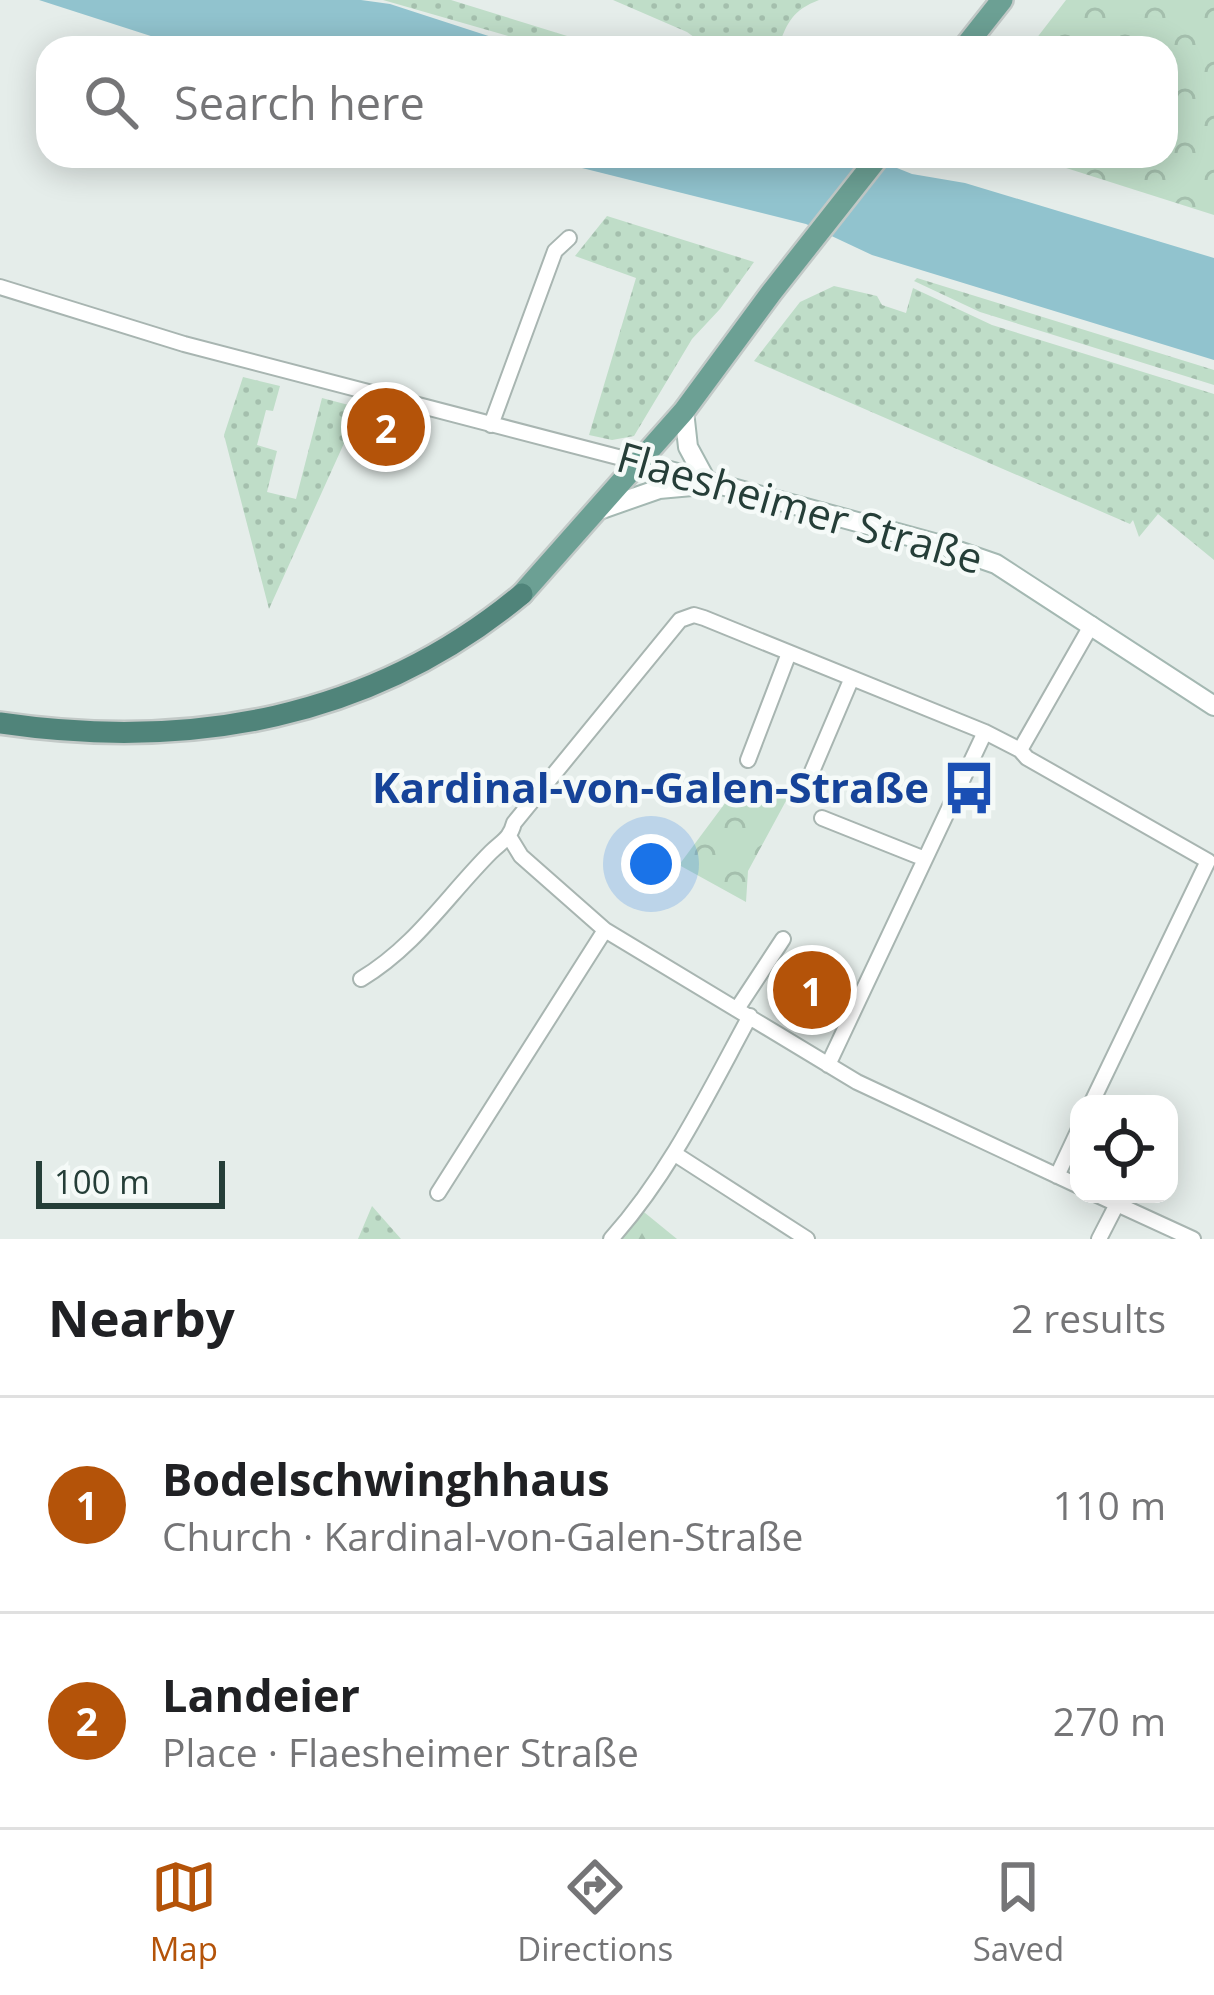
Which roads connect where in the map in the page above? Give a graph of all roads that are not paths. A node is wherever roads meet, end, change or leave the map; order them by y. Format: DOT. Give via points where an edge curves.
graph roads {
  1 [pos="1002,0"];
  2 [pos="974,36"];
  3 [pos="869,168"];
  4 [pos="569,238"];
  5 [pos="0,287"];
  6 [pos="684,412"];
  7 [pos="491,425"];
  8 [pos="637,462"];
  9 [pos="709,484"];
  10 [pos="599,511"];
  11 [pos="522,594"];
  12 [pos="1092,624"];
  13 [pos="789,652"];
  14 [pos="851,680"];
  15 [pos="1214,706"];
  16 [pos="0,723"];
  17 [pos="985,732"];
  18 [pos="1020,750"];
  19 [pos="748,760"];
  20 [pos="805,788"];
  21 [pos="822,818"];
  22 [pos="510,838"];
  23 [pos="925,859"];
  24 [pos="605,930"];
  25 [pos="783,939"];
  26 [pos="361,980"];
  27 [pos="743,1012"];
  28 [pos="827,1065"];
  29 [pos="1095,1095"];
  30 [pos="1070,1149"];
  31 [pos="675,1154"];
  32 [pos="1057,1176"];
  33 [pos="1070,1182"];
  34 [pos="438,1193"];
  35 [pos="1117,1204"];
  36 [pos="611,1239"];
  37 [pos="807,1239"];
  38 [pos="1099,1239"];
  39 [pos="1193,1239"];
  1 -- 2 [label="main road"];
  3 -- 6 [label="main road"];
  4 -- 7 [label="street" via="555,251"];
  5 -- 7 [label="street, Flaesheimer Straße"];
  6 -- 8 [label="main road"];
  6 -- 9 [label="main road" via="688,447"];
  7 -- 8 [label="street, Flaesheimer Straße"];
  8 -- 9 [label="main road, Flaesheimer Straße"];
  8 -- 10 [label="main road"];
  9 -- 10 [label="main road" via="659,488"];
  9 -- 12 [label="main road, Flaesheimer Straße" via="980,558"];
  10 -- 11 [label="main road"];
  11 -- 16 [label="highway" via="411,670 283,715 153,731"];
  12 -- 15 [label="main road, Flaesheimer Straße"];
  12 -- 18 [label="street"];
  13 -- 14 [label="street"];
  13 -- 19 [label="street"];
  13 -- 22 [label="street" via="704,618 680,620"];
  14 -- 17 [label="street"];
  14 -- 20 [label="street"];
  17 -- 18 [label="street"];
  17 -- 23 [label="street"];
  18 -- 29 [label="street" via="1208,861"];
  21 -- 23 [label="street"];
  22 -- 24 [label="street"];
  22 -- 26 [label="street" via="420,935"];
  23 -- 28 [label="street"];
  24 -- 27 [label="street"];
  24 -- 34 [label="street"];
  25 -- 27 [label="street"];
  27 -- 28 [label="street"];
  27 -- 31 [label="street"];
  28 -- 32 [label="street"];
  30 -- 32 [label="street"];
  31 -- 36 [label="street"];
  31 -- 37 [label="street"];
  32 -- 33 [label="street"];
  35 -- 38 [label="street"];
  35 -- 39 [label="street"];
}
